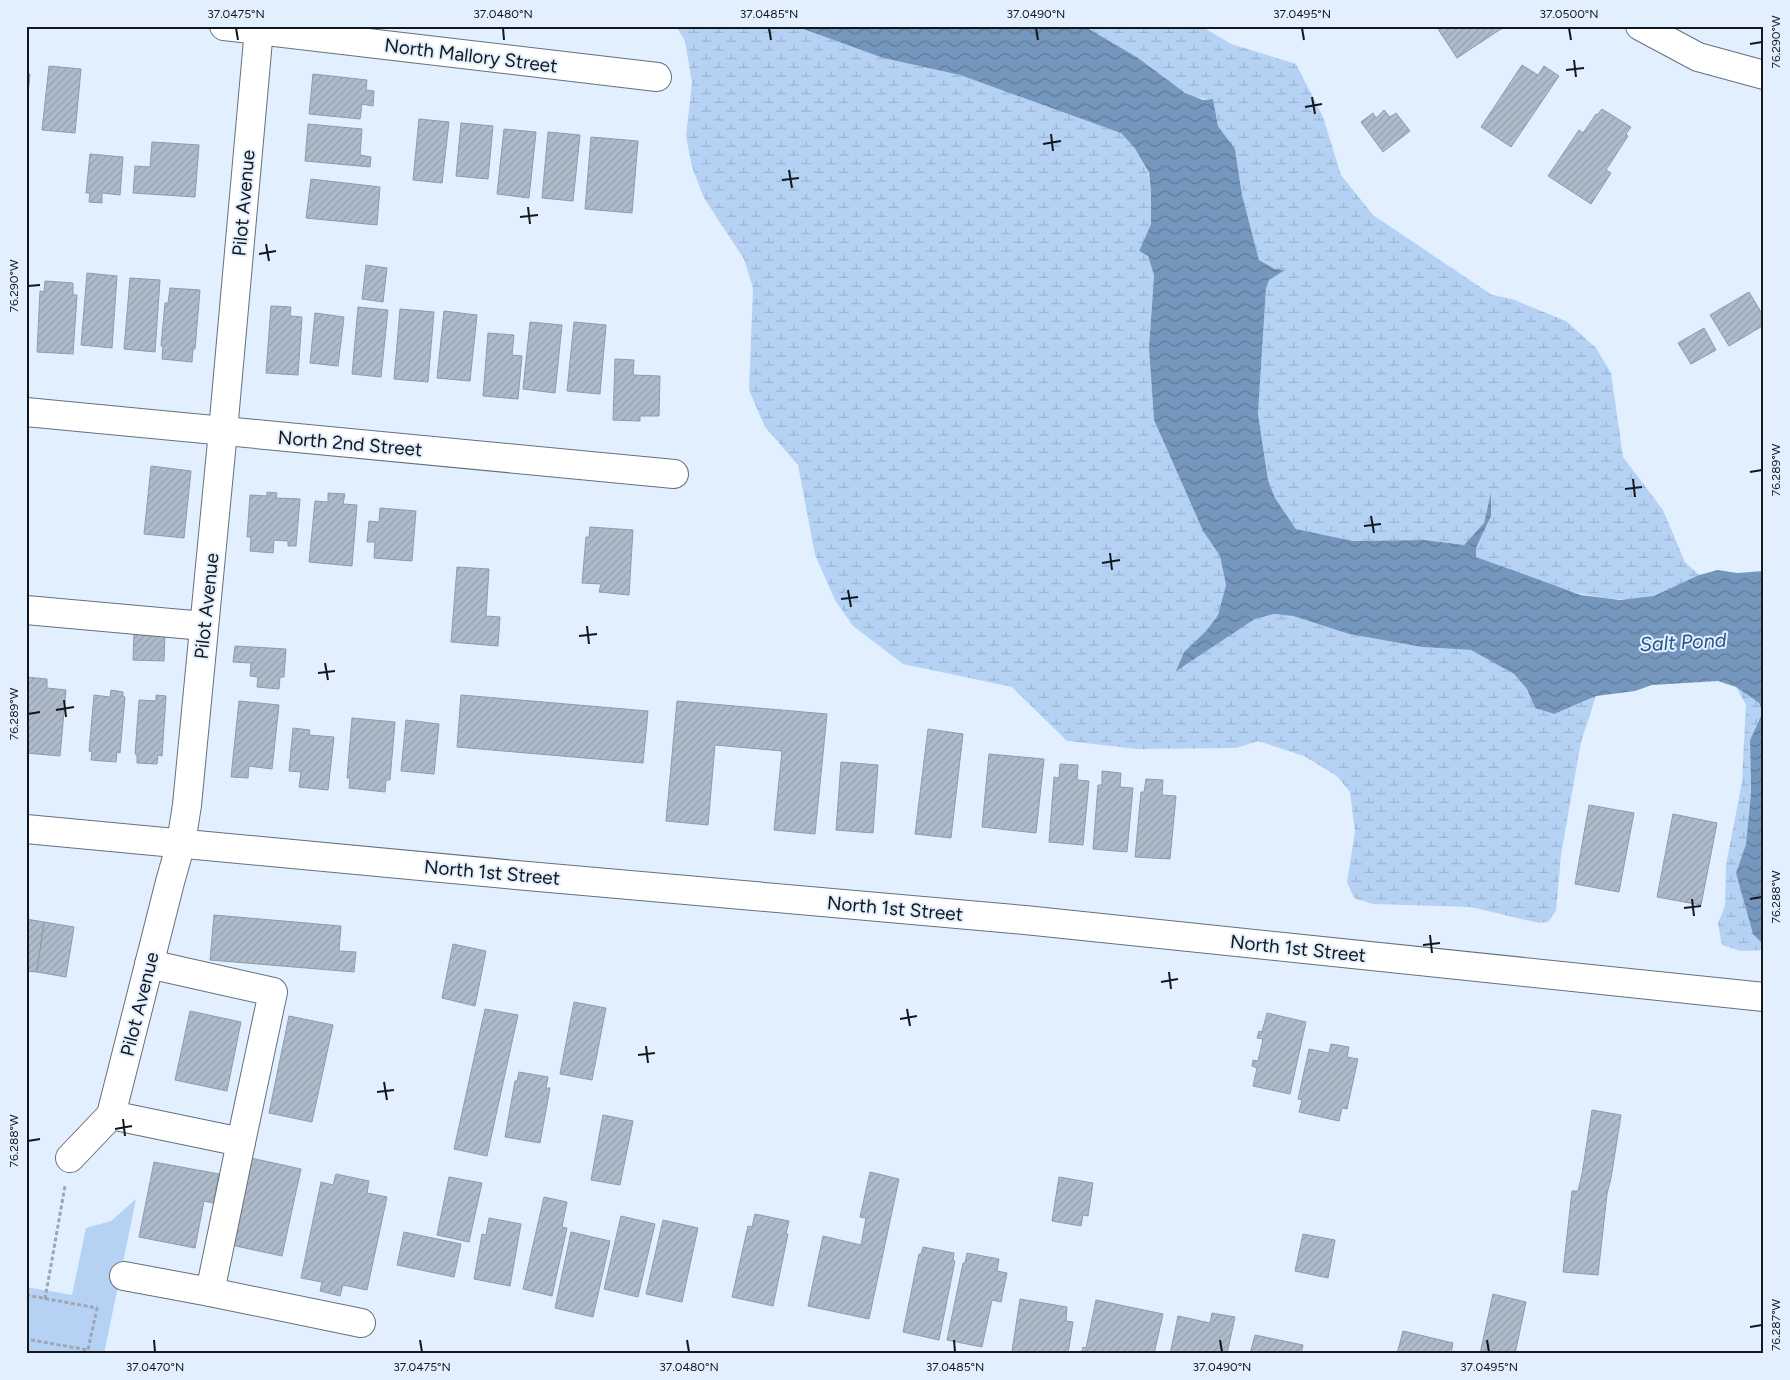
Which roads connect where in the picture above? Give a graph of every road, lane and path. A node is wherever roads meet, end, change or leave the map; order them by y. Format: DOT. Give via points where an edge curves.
graph roads {
  1 [pos="224,26"];
  2 [pos="1640,26"];
  3 [pos="258,29"];
  4 [pos="1764,75"];
  5 [pos="657,77"];
  6 [pos="26,412"];
  7 [pos="223,431"];
  8 [pos="674,474"];
  9 [pos="26,610"];
  10 [pos="204,626"];
  11 [pos="26,829"];
  12 [pos="181,843"];
  13 [pos="149,964"];
  14 [pos="1764,997"];
  15 [pos="111,1115"];
  16 [pos="240,1142"];
  17 [pos="70,1158"];
  18 [pos="124,1276"];
  19 [pos="210,1292"];
  20 [pos="26,1295"];
  21 [pos="45,1299"];
  22 [pos="361,1323"];
  23 [pos="26,1339"];
  1 -- 3 [label="street, North Mallory Street"];
  2 -- 4 [label="street" via="1698,57"];
  3 -- 5 [label="street, North Mallory Street"];
  3 -- 7 [label="street, Pilot Avenue"];
  6 -- 7 [label="street, North 2nd Street"];
  7 -- 8 [label="street, North 2nd Street"];
  7 -- 10 [label="street, Pilot Avenue"];
  9 -- 10 [label="street"];
  10 -- 12 [label="street, Pilot Avenue"];
  11 -- 12 [label="street, North 1st Street"];
  12 -- 13 [label="street, Pilot Avenue"];
  12 -- 14 [label="street, North 1st Street" via="1035,921"];
  13 -- 15 [label="street, Pilot Avenue"];
  13 -- 16 [label="street" via="273,992"];
  15 -- 16 [label="street"];
  15 -- 17 [label="street, Pilot Avenue"];
  16 -- 19 [label="street"];
  17 -- 21 [label="path"];
  18 -- 19 [label="street"];
  19 -- 22 [label="street"];
  20 -- 21 [label="path"];
  21 -- 23 [label="path" via="97,1308 88,1350"];
}
